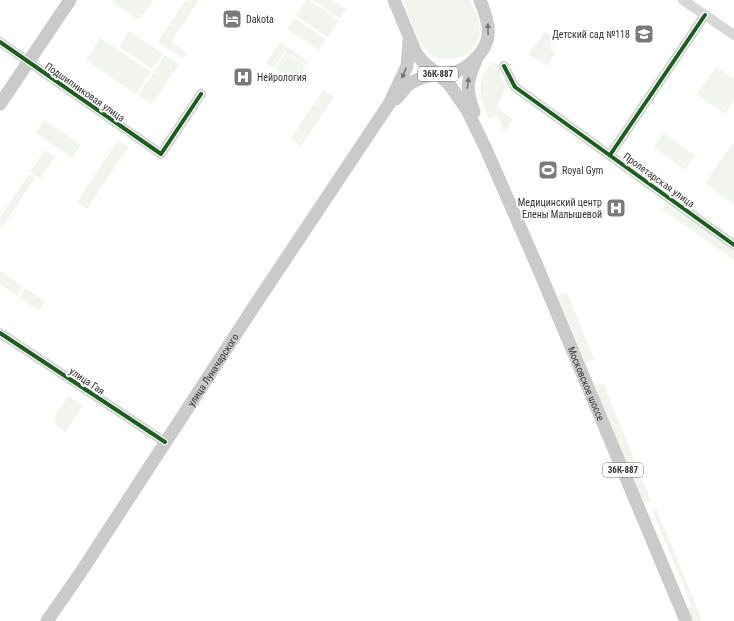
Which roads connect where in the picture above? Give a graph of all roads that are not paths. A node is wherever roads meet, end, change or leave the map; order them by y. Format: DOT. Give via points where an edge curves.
graph roads {
  1 [pos="70,0"];
  2 [pos="394,0"];
  3 [pos="480,0"];
  4 [pos="683,0"];
  5 [pos="705,15"];
  6 [pos="734,35"];
  7 [pos="410,39"];
  8 [pos="0,42"];
  9 [pos="477,57"];
  10 [pos="28,62"];
  11 [pos="504,66"];
  12 [pos="438,75"];
  13 [pos="201,94"];
  14 [pos="0,104"];
  15 [pos="379,119"];
  16 [pos="485,147"];
  17 [pos="610,154"];
  18 [pos="734,245"];
  19 [pos="0,333"];
  20 [pos="165,442"];
  21 [pos="47,621"];
  22 [pos="686,621"];
  1 -- 10 [label="main road"];
  2 -- 7 [label="main road, Московское шоссе / 36К-887"];
  9 -- 3 [label="main road, Московское шоссе / 36К-887, one-way" via="486,45 489,32"];
  4 -- 5 [label="street"];
  5 -- 6 [label="street"];
  5 -- 17 [label="street"];
  7 -- 12 [label="main road, Московское шоссе / 36К-887" via="419,57"];
  7 -- 15 [label="main road, улица Луначарского, one-way" via="407,66"];
  8 -- 10 [label="street, Подшипниковая улица"];
  9 -- 12 [label="main road, Московское шоссе / 36К-887" via="463,69"];
  16 -- 9 [label="main road, Московское шоссе / 36К-887, one-way" via="468,93 469,76"];
  10 -- 13 [label="street, Подшипниковая улица" via="161,154"];
  10 -- 14 [label="main road"];
  11 -- 17 [label="street, Пролетарская улица" via="515,87"];
  12 -- 15 [label="main road, улица Луначарского" via="422,78 410,84"];
  12 -- 16 [label="main road, Московское шоссе / 36К-887" via="449,84 461,100"];
  15 -- 20 [label="main road, улица Луначарского"];
  16 -- 22 [label="main road, Московское шоссе / 36К-887"];
  17 -- 18 [label="street, Пролетарская улица"];
  19 -- 20 [label="street, улица Гая"];
  20 -- 21 [label="main road, улица Луначарского"];
}
